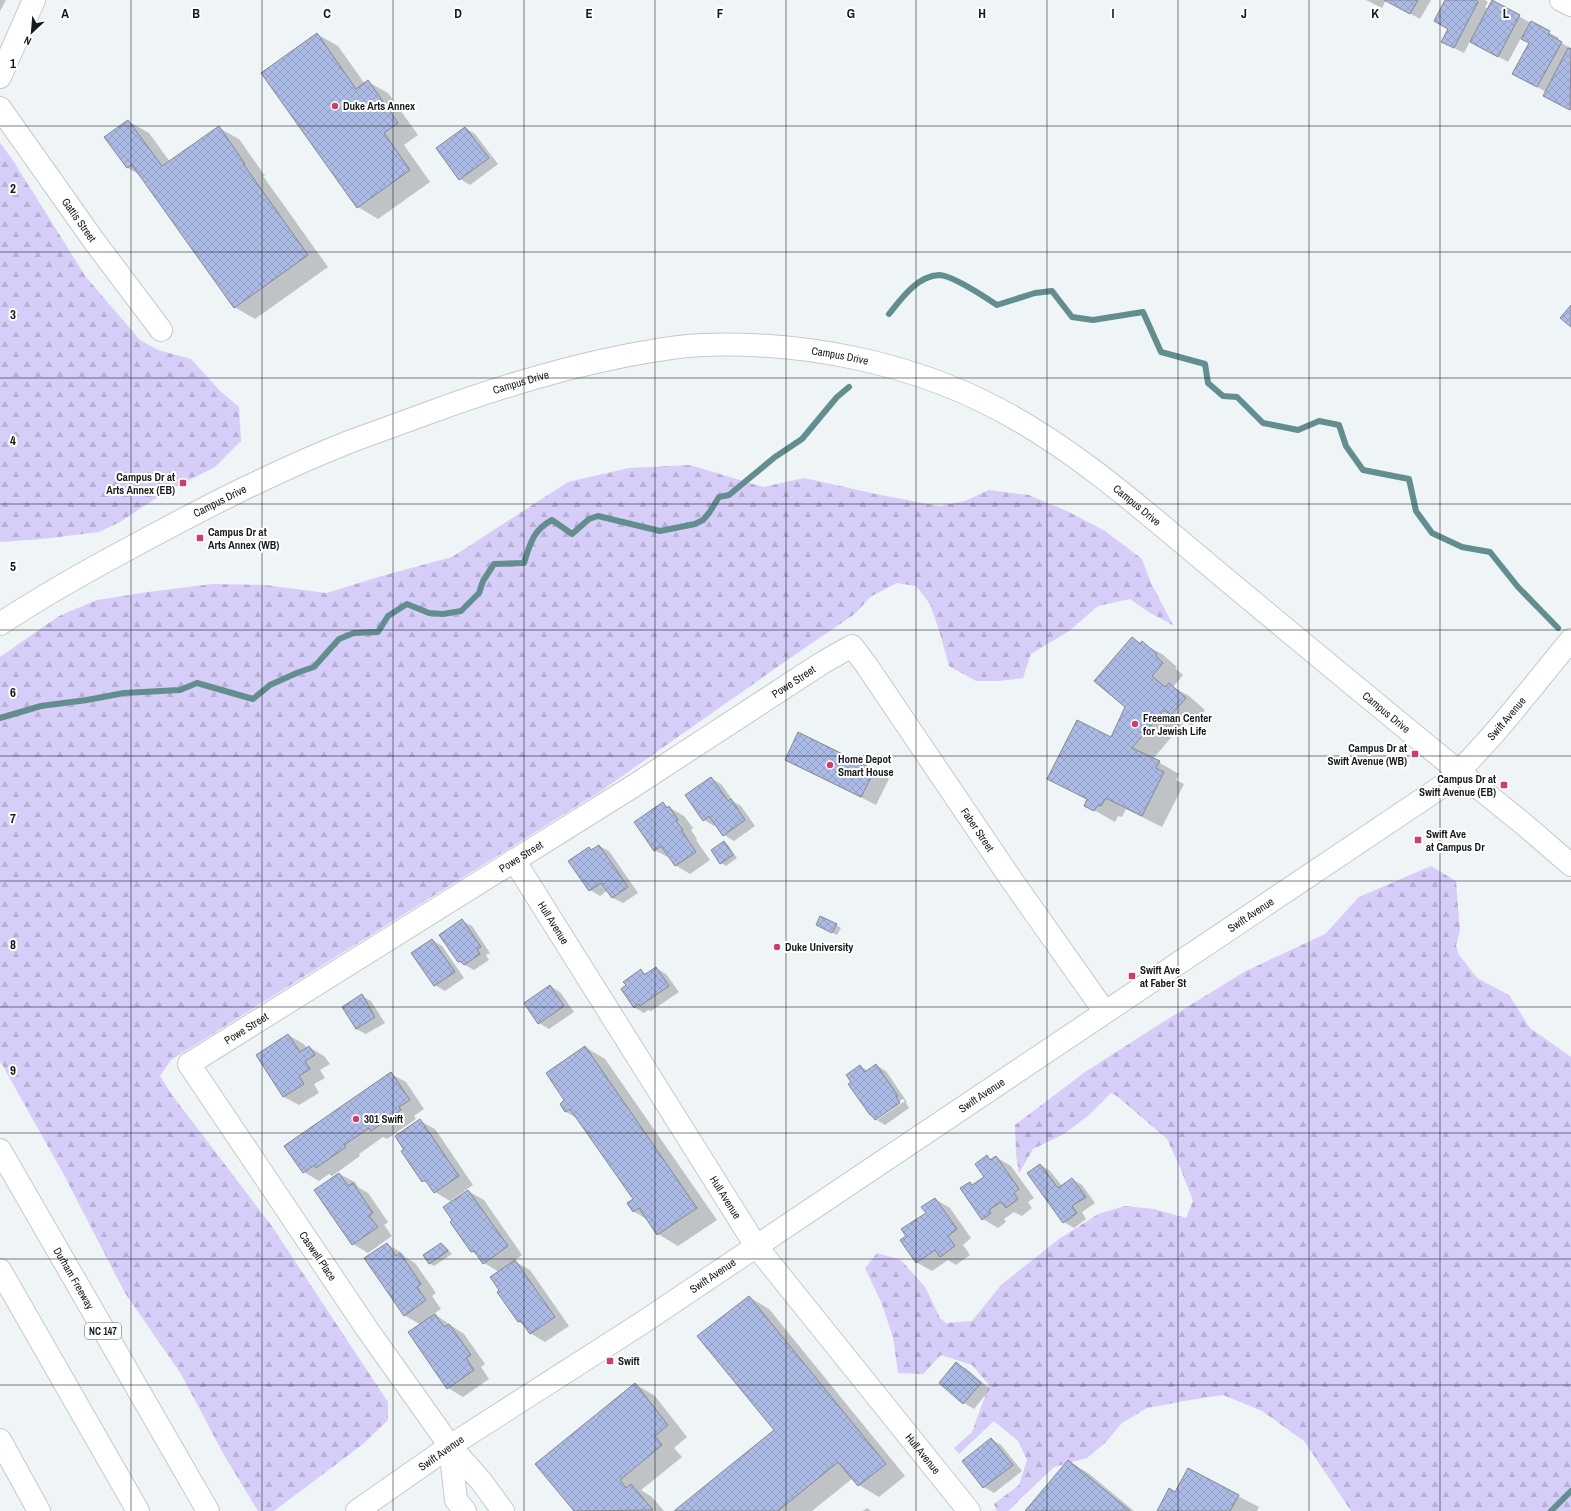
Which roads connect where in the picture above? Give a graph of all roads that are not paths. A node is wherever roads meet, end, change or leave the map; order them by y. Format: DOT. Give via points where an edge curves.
graph roads {
  1 [pos="34,0"];
  2 [pos="1561,0"];
  3 [pos="1571,5"];
  4 [pos="0,77"];
  5 [pos="0,108"];
  6 [pos="161,330"];
  7 [pos="0,624"];
  8 [pos="1571,640"];
  9 [pos="852,646"];
  10 [pos="1459,772"];
  11 [pos="514,860"];
  12 [pos="1571,866"];
  13 [pos="1105,1012"];
  14 [pos="189,1064"];
  15 [pos="0,1150"];
  16 [pos="756,1246"];
  17 [pos="0,1270"];
  18 [pos="0,1440"];
  19 [pos="450,1446"];
  20 [pos="39,1511"];
  21 [pos="138,1511"];
  22 [pos="208,1511"];
  23 [pos="357,1511"];
  24 [pos="465,1511"];
  25 [pos="503,1511"];
  26 [pos="969,1511"];
  1 -- 4 [label="main road"];
  2 -- 3 [label="main road"];
  5 -- 6 [label="main road, Gattis Street"];
  7 -- 10 [label="main road, Campus Drive" via="86,572 189,516 347,443 478,395 575,366 665,348 760,345 824,353 895,368 962,392 1035,430 1079,460 1145,512"];
  8 -- 10 [label="main road, Swift Avenue"];
  9 -- 11 [label="main road, Powe Street"];
  9 -- 13 [label="main road, Faber Street"];
  10 -- 12 [label="main road, Campus Drive"];
  10 -- 13 [label="main road, Swift Avenue" via="1447,783"];
  11 -- 14 [label="main road, Powe Street"];
  11 -- 16 [label="main road, Hull Avenue"];
  13 -- 16 [label="main road, Swift Avenue"];
  14 -- 19 [label="main road, Caswell Place" via="367,1329"];
  15 -- 22 [label="main road, Durham Freeway / NC 147"];
  16 -- 19 [label="main road, Swift Avenue" via="642,1323"];
  16 -- 26 [label="main road, Hull Avenue"];
  17 -- 21 [label="main road"];
  18 -- 20 [label="main road"];
  19 -- 23 [label="main road, Swift Avenue"];
  19 -- 24 [label="main road" via="456,1500"];
  19 -- 25 [label="main road, Caswell Place"];
}
